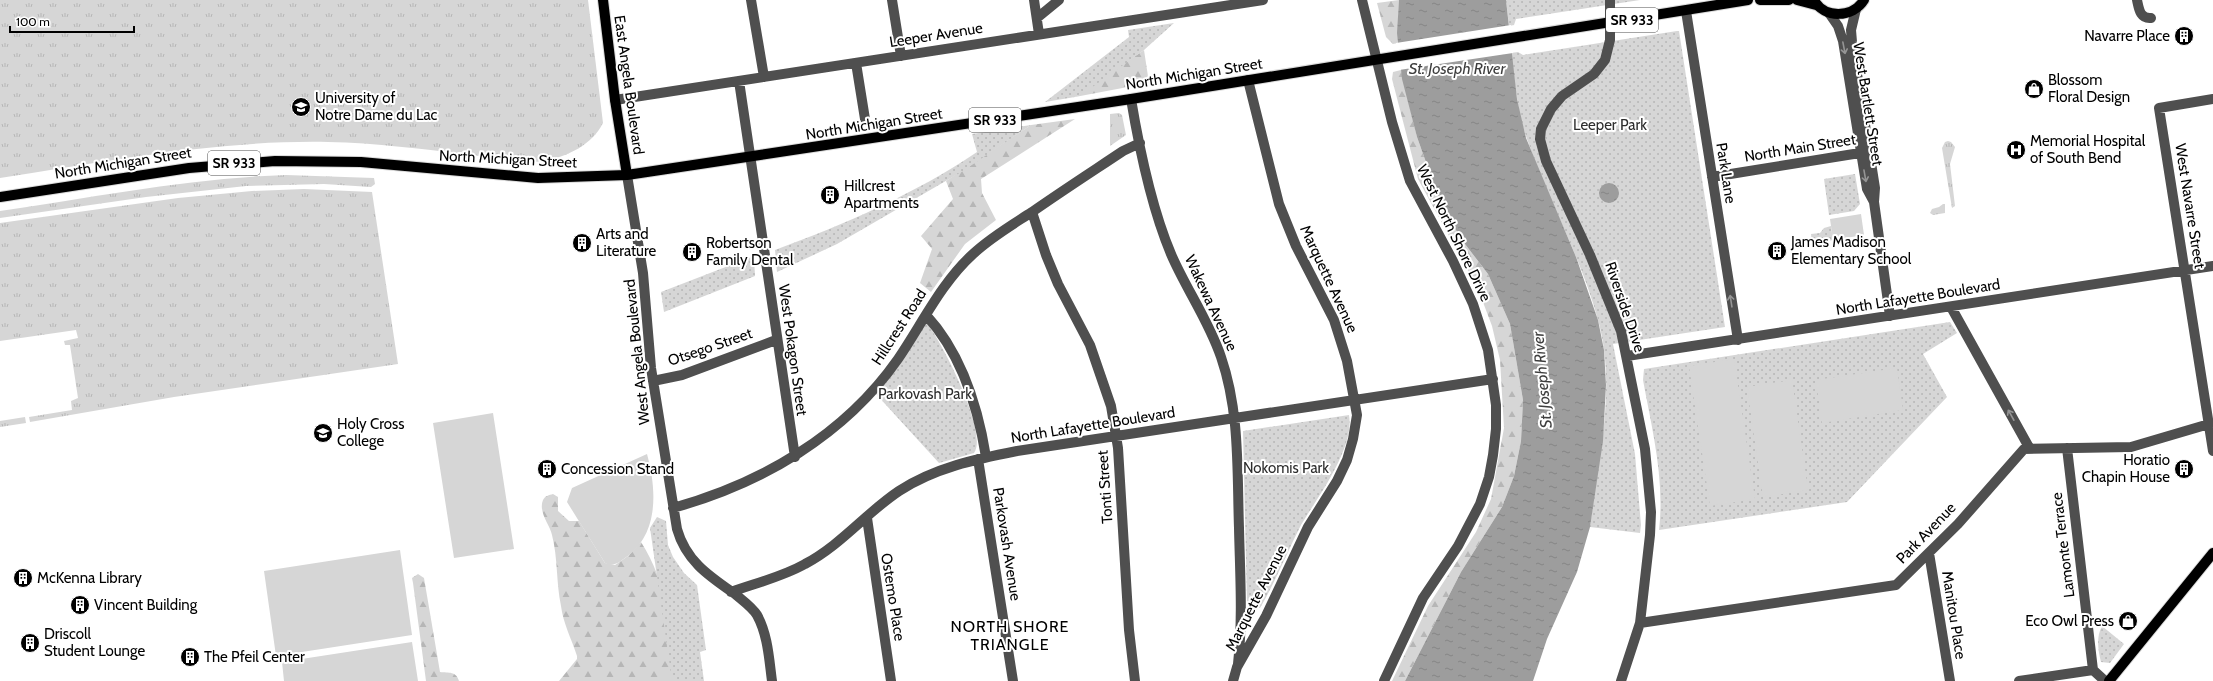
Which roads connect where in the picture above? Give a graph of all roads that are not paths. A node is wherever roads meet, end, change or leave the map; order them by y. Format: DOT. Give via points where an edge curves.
graph roads {
  1 [pos="603,0"];
  2 [pos="751,0"];
  3 [pos="892,0"];
  4 [pos="1034,0"];
  5 [pos="1059,0"];
  6 [pos="1263,0"];
  7 [pos="1362,0"];
  8 [pos="1610,0"];
  9 [pos="1748,0"];
  10 [pos="1760,0"];
  11 [pos="1789,0"];
  12 [pos="1797,0"];
  13 [pos="1864,0"];
  14 [pos="2137,0"];
  15 [pos="1815,2"];
  16 [pos="1856,9"];
  17 [pos="1686,11"];
  18 [pos="1828,13"];
  19 [pos="1036,18"];
  20 [pos="2151,18"];
  21 [pos="1610,23"];
  22 [pos="1039,34"];
  23 [pos="901,56"];
  24 [pos="1376,60"];
  25 [pos="856,63"];
  26 [pos="764,77"];
  27 [pos="1248,80"];
  28 [pos="739,81"];
  29 [pos="1131,99"];
  30 [pos="2213,99"];
  31 [pos="615,100"];
  32 [pos="865,120"];
  33 [pos="1140,143"];
  34 [pos="1865,153"];
  35 [pos="751,158"];
  36 [pos="627,175"];
  37 [pos="1712,177"];
  38 [pos="0,197"];
  39 [pos="1032,212"];
  40 [pos="2213,266"];
  41 [pos="2184,270"];
  42 [pos="1951,307"];
  43 [pos="926,315"];
  44 [pos="1890,316"];
  45 [pos="776,340"];
  46 [pos="1738,340"];
  47 [pos="1627,356"];
  48 [pos="1493,380"];
  49 [pos="653,381"];
  50 [pos="1356,400"];
  51 [pos="1236,418"];
  52 [pos="2209,424"];
  53 [pos="1117,436"];
  54 [pos="2067,448"];
  55 [pos="2030,449"];
  56 [pos="2213,450"];
  57 [pos="795,457"];
  58 [pos="982,458"];
  59 [pos="673,508"];
  60 [pos="867,518"];
  61 [pos="1929,553"];
  62 [pos="2213,553"];
  63 [pos="731,592"];
  64 [pos="1640,623"];
  65 [pos="1237,667"];
  66 [pos="2093,670"];
  67 [pos="772,681"];
  68 [pos="891,681"];
  69 [pos="1013,681"];
  70 [pos="1136,681"];
  71 [pos="1233,681"];
  72 [pos="1384,681"];
  73 [pos="1620,681"];
  74 [pos="1950,681"];
  75 [pos="2019,681"];
  76 [pos="2105,681"];
  77 [pos="2109,681"];
  1 -- 31 [label="main road, East Angela Boulevard"];
  2 -- 26 [label="street"];
  3 -- 23 [label="street"];
  4 -- 19 [label="street"];
  5 -- 19 [label="street"];
  6 -- 22 [label="street, Leeper Avenue"];
  7 -- 24 [label="street, West North Shore Drive"];
  8 -- 21 [label="street, Riverside Drive"];
  9 -- 17 [label="main road, North Michigan Street / SR 933"];
  10 -- 11 [label="main road"];
  12 -- 15 [label="main road"];
  13 -- 16 [label="main road"];
  14 -- 20 [label="street" via="2141,14"];
  15 -- 18 [label="main road"];
  16 -- 18 [label="main road" via="1848,13"];
  16 -- 34 [label="street, West Bartlett Street" via="1851,30"];
  17 -- 21 [label="main road, North Michigan Street / SR 933"];
  17 -- 37 [label="street, Park Lane"];
  18 -- 34 [label="street, West Bartlett Street, one-way" via="1838,26 1843,42"];
  19 -- 22 [label="street"];
  21 -- 24 [label="main road, North Michigan Street / SR 933"];
  21 -- 47 [label="street, Riverside Drive" via="1609,50 1605,60 1594,74 1562,96 1551,109 1541,129 1540,139 1546,161 1610,300"];
  22 -- 23 [label="street, Leeper Avenue"];
  23 -- 25 [label="street, Leeper Avenue"];
  24 -- 27 [label="main road, North Michigan Street / SR 933"];
  24 -- 48 [label="street, West North Shore Drive" via="1410,181 1465,283 1488,350"];
  25 -- 26 [label="street, Leeper Avenue"];
  25 -- 32 [label="street"];
  26 -- 28 [label="street, Leeper Avenue"];
  27 -- 29 [label="main road, North Michigan Street / SR 933"];
  27 -- 50 [label="street, Marquette Avenue" via="1279,204 1296,246 1334,320"];
  28 -- 31 [label="street, Leeper Avenue"];
  28 -- 35 [label="street, West Pokagon Street"];
  29 -- 33 [label="street, Wakewa Avenue"];
  29 -- 35 [label="main road, North Michigan Street / SR 933"];
  30 -- 41 [label="street, West Navarre Street" via="2159,108"];
  31 -- 36 [label="main road, East Angela Boulevard"];
  33 -- 39 [label="street, Hillcrest Road" via="1123,151"];
  33 -- 51 [label="street, Wakewa Avenue" via="1164,235 1211,332 1229,384"];
  34 -- 37 [label="street, North Main Street"];
  34 -- 44 [label="street, West Bartlett Street" via="1875,188 1874,202"];
  35 -- 36 [label="main road, North Michigan Street / SR 933"];
  35 -- 45 [label="street, West Pokagon Street"];
  36 -- 38 [label="main road, North Michigan Street / SR 933" via="538,178 361,162 275,161 190,168"];
  36 -- 49 [label="street, West Angela Boulevard" via="643,273"];
  46 -- 37 [label="street, Park Lane, one-way"];
  39 -- 43 [label="street, Hillcrest Road" via="973,253 951,276"];
  39 -- 53 [label="street, Tonti Street" via="1052,271 1090,345 1102,375"];
  40 -- 41 [label="street, North Lafayette Boulevard"];
  41 -- 42 [label="street, North Lafayette Boulevard"];
  41 -- 52 [label="street, West Navarre Street"];
  42 -- 44 [label="street, North Lafayette Boulevard"];
  55 -- 42 [label="street, one-way"];
  43 -- 57 [label="street, Hillcrest Road" via="873,391 828,433"];
  43 -- 58 [label="street, Parkovash Avenue" via="940,331 967,384 981,425"];
  44 -- 46 [label="street, North Lafayette Boulevard"];
  45 -- 49 [label="street, Otsego Street" via="682,375"];
  45 -- 57 [label="street, West Pokagon Street"];
  46 -- 47 [label="street, North Lafayette Boulevard"];
  47 -- 64 [label="street, Riverside Drive" via="1646,449 1651,512"];
  48 -- 50 [label="street, North Lafayette Boulevard"];
  48 -- 72 [label="street, West North Shore Drive" via="1496,429 1489,477 1480,504 1458,546 1424,598"];
  49 -- 59 [label="street, West Angela Boulevard"];
  50 -- 51 [label="street, North Lafayette Boulevard"];
  50 -- 65 [label="street, Marquette Avenue" via="1358,415 1347,460 1337,481 1314,516 1266,616"];
  51 -- 53 [label="street, North Lafayette Boulevard"];
  51 -- 65 [label="street, Wakewa Avenue" via="1241,583"];
  52 -- 54 [label="street" via="2131,447"];
  52 -- 56 [label="street, West Navarre Street"];
  53 -- 58 [label="street, North Lafayette Boulevard"];
  53 -- 70 [label="street, Tonti Street" via="1129,630"];
  54 -- 55 [label="street"];
  54 -- 66 [label="street, Lamonte Terrace"];
  55 -- 61 [label="street, Park Avenue" via="2024,449"];
  57 -- 59 [label="street, Hillcrest Road" via="751,480"];
  58 -- 60 [label="street, North Lafayette Boulevard" via="939,470 900,491"];
  58 -- 69 [label="street, Parkovash Avenue"];
  59 -- 63 [label="street, West Angela Boulevard" via="680,540 686,551 699,568"];
  60 -- 63 [label="street, North Lafayette Boulevard" via="840,541 804,565"];
  60 -- 68 [label="street, Ostemo Place"];
  61 -- 64 [label="street, Park Avenue" via="1896,585"];
  61 -- 74 [label="street, Manitou Place"];
  62 -- 77 [label="main road"];
  63 -- 67 [label="street, West Angela Boulevard" via="756,614 763,628"];
  64 -- 73 [label="street, Riverside Drive"];
  65 -- 71 [label="street, Marquette Avenue"];
  66 -- 75 [label="street"];
  66 -- 76 [label="street"];
}
